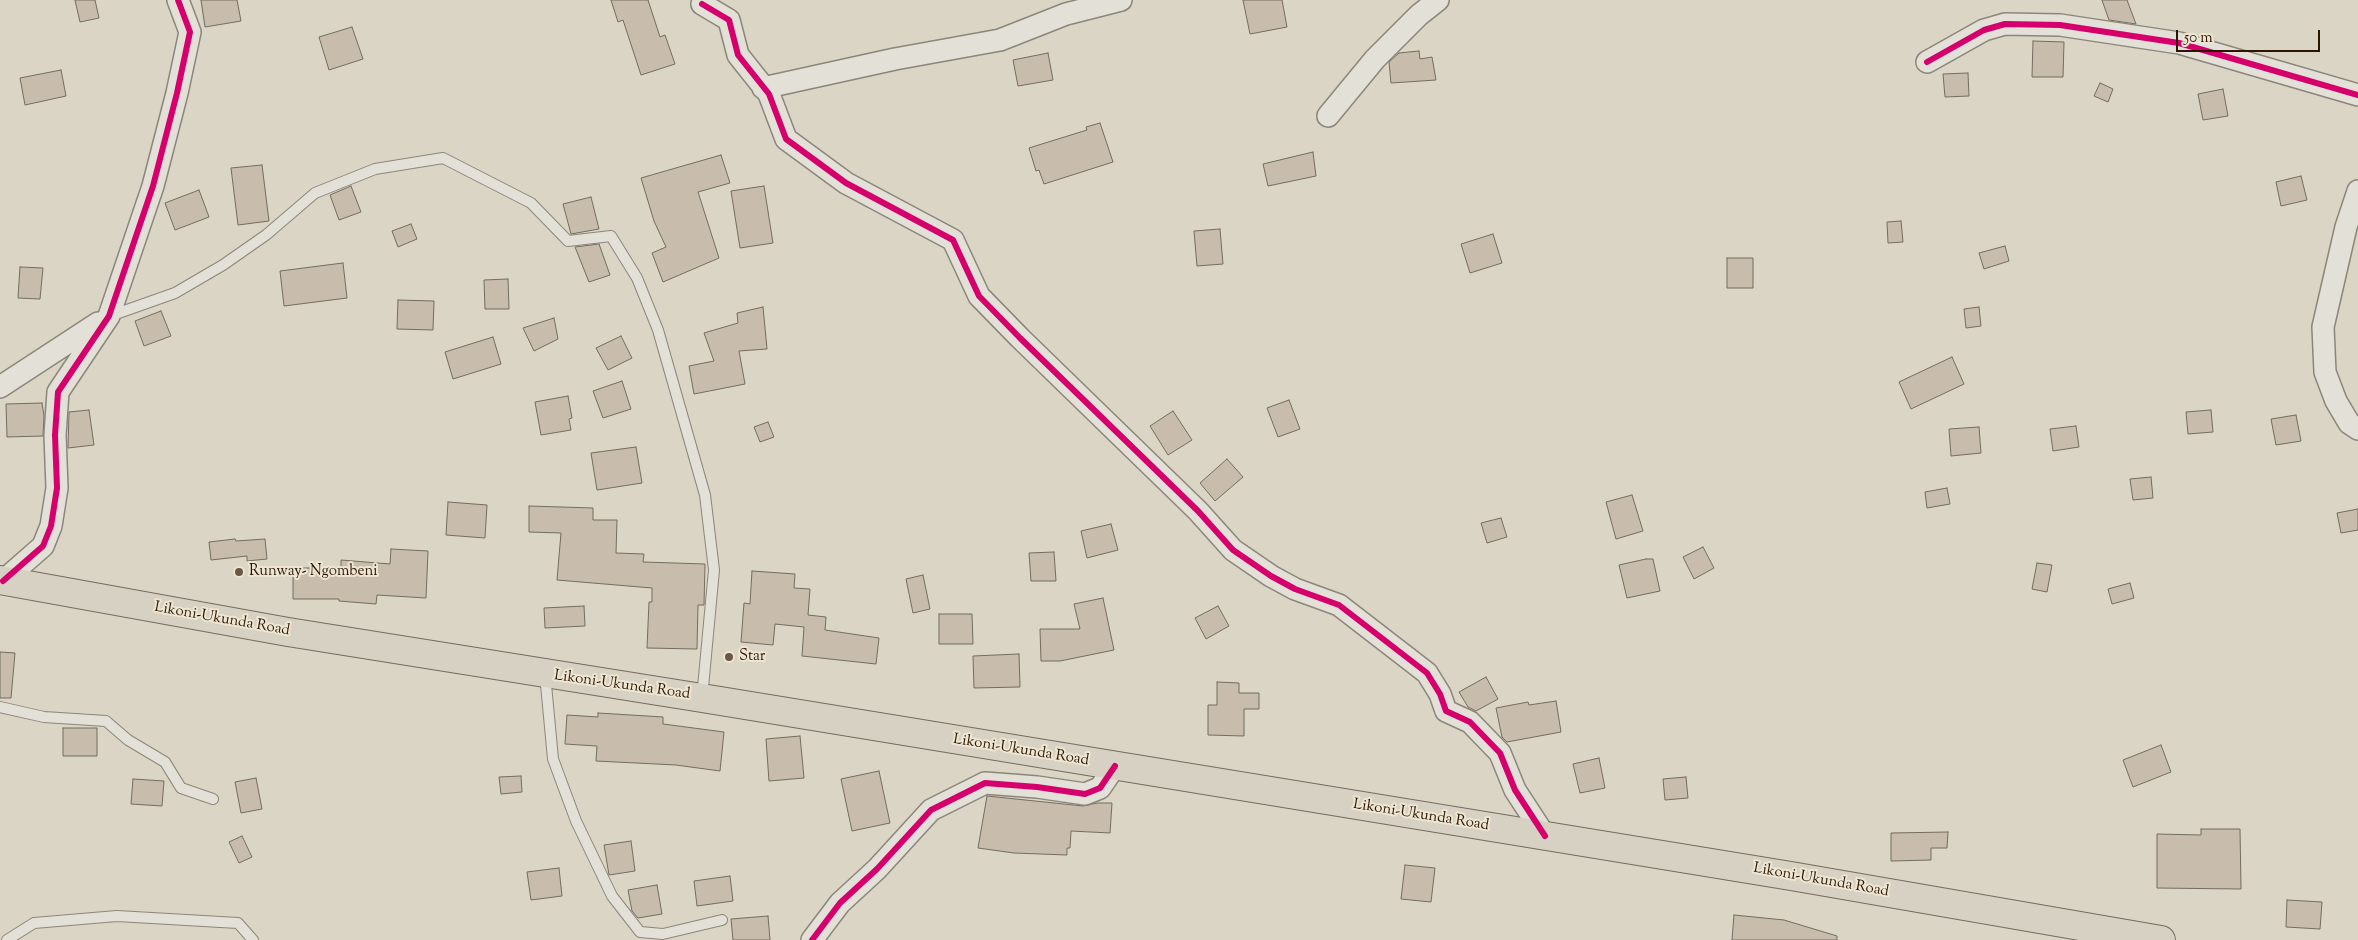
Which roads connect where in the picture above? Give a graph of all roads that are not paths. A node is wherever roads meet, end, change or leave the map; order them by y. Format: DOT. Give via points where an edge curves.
graph roads {
  1 [pos="178,0"];
  2 [pos="1121,0"];
  3 [pos="1438,0"];
  4 [pos="702,4"];
  5 [pos="1927,62"];
  6 [pos="763,88"];
  7 [pos="2358,94"];
  8 [pos="1328,116"];
  9 [pos="2358,191"];
  10 [pos="109,316"];
  11 [pos="0,387"];
  12 [pos="2358,429"];
  13 [pos="1,580"];
  14 [pos="545,674"];
  15 [pos="702,698"];
  16 [pos="0,707"];
  17 [pos="1115,766"];
  18 [pos="213,799"];
  19 [pos="1545,836"];
  20 [pos="722,920"];
  21 [pos="7,940"];
  22 [pos="253,940"];
  23 [pos="812,940"];
  24 [pos="2161,940"];
  1 -- 10 [label="street" via="190,32 177,93 153,186"];
  2 -- 6 [label="street" via="1066,14 1000,40"];
  3 -- 8 [label="street" via="1375,60"];
  4 -- 6 [label="street" via="729,20 738,55"];
  5 -- 7 [label="street" via="1984,30 2005,24 2060,25 2179,42"];
  6 -- 19 [label="street" via="769,94 786,139 846,183 953,240 979,296 1233,550 1270,576 1339,606 1427,674 1446,711 1470,722 1500,753 1515,790"];
  9 -- 12 [label="street" via="2346,227 2323,327 2325,372 2336,401 2349,423"];
  10 -- 11 [label="street"];
  10 -- 13 [label="street" via="58,392 55,436 57,488 51,526 43,546"];
  10 -- 15 [label="lane" via="175,293 223,265 266,235 315,193 375,169 433,159 443,158 531,203 568,241 611,236 637,278 658,330 705,495 714,570"];
  13 -- 14 [label="highway, Likoni-Ukunda Road"];
  14 -- 15 [label="highway, Likoni-Ukunda Road"];
  14 -- 20 [label="lane" via="553,759 576,821 612,896 640,932 663,934"];
  15 -- 17 [label="highway, Likoni-Ukunda Road"];
  16 -- 18 [label="lane" via="44,717 106,721 128,740 164,762 181,788"];
  17 -- 19 [label="highway, Likoni-Ukunda Road"];
  17 -- 23 [label="street" via="1100,788 1085,794 1037,786 985,783 931,810 877,869 840,902"];
  19 -- 24 [label="highway, Likoni-Ukunda Road"];
  21 -- 22 [label="lane" via="34,923 117,916 238,923"];
}
